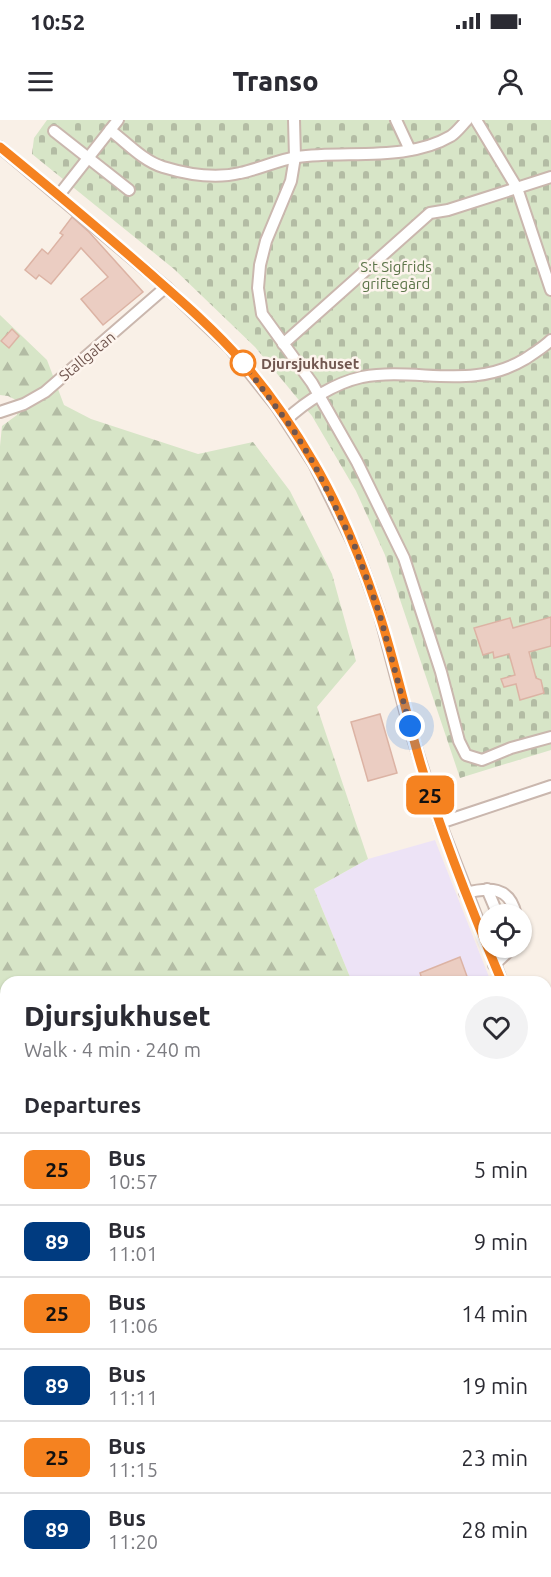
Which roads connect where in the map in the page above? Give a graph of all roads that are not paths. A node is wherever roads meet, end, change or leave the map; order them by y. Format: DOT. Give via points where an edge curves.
graph roads {
  1 [pos="118,120"];
  2 [pos="294,120"];
  3 [pos="396,120"];
  4 [pos="467,120"];
  5 [pos="476,120"];
  6 [pos="110,130"];
  7 [pos="54,131"];
  8 [pos="0,147"];
  9 [pos="410,150"];
  10 [pos="295,157"];
  11 [pos="90,158"];
  12 [pos="551,177"];
  13 [pos="516,188"];
  14 [pos="129,190"];
  15 [pos="59,195"];
  16 [pos="166,287"];
  17 [pos="551,290"];
  18 [pos="551,340"];
  19 [pos="283,344"];
  20 [pos="319,396"];
  21 [pos="0,412"];
  22 [pos="286,420"];
  23 [pos="551,737"];
  24 [pos="551,786"];
  25 [pos="440,823"];
  26 [pos="487,889"];
  27 [pos="465,893"];
  28 [pos="493,904"];
  29 [pos="513,904"];
  30 [pos="501,958"];
  31 [pos="494,965"];
  32 [pos="499,976"];
  1 -- 6 [label="street"];
  2 -- 10 [label="street"];
  3 -- 9 [label="street"];
  4 -- 9 [label="street" via="452,135"];
  5 -- 13 [label="street"];
  6 -- 10 [label="street" via="162,167 216,176 239,174"];
  6 -- 11 [label="street"];
  7 -- 11 [label="street"];
  8 -- 15 [label="street"];
  9 -- 10 [label="street"];
  10 -- 19 [label="street" via="291,181 266,241 258,288 262,314"];
  11 -- 14 [label="street"];
  11 -- 15 [label="street"];
  12 -- 13 [label="street"];
  13 -- 17 [label="street"];
  13 -- 19 [label="street" via="430,213"];
  15 -- 16 [label="street"];
  16 -- 21 [label="street, Stallgatan" via="45,392"];
  16 -- 22 [label="street" via="237,355"];
  18 -- 20 [label="street" via="521,362 485,375 368,376 342,383"];
  19 -- 20 [label="street"];
  20 -- 22 [label="street"];
  20 -- 23 [label="street" via="404,558 466,755 482,760"];
  22 -- 25 [label="street" via="314,464 355,547 379,612"];
  24 -- 25 [label="street"];
  25 -- 27 [label="street"];
  26 -- 27 [label="street"];
  26 -- 28 [label="street"];
  26 -- 29 [label="street" via="503,893"];
  27 -- 31 [label="street"];
  30 -- 31 [label="street"];
  31 -- 32 [label="street"];
}
